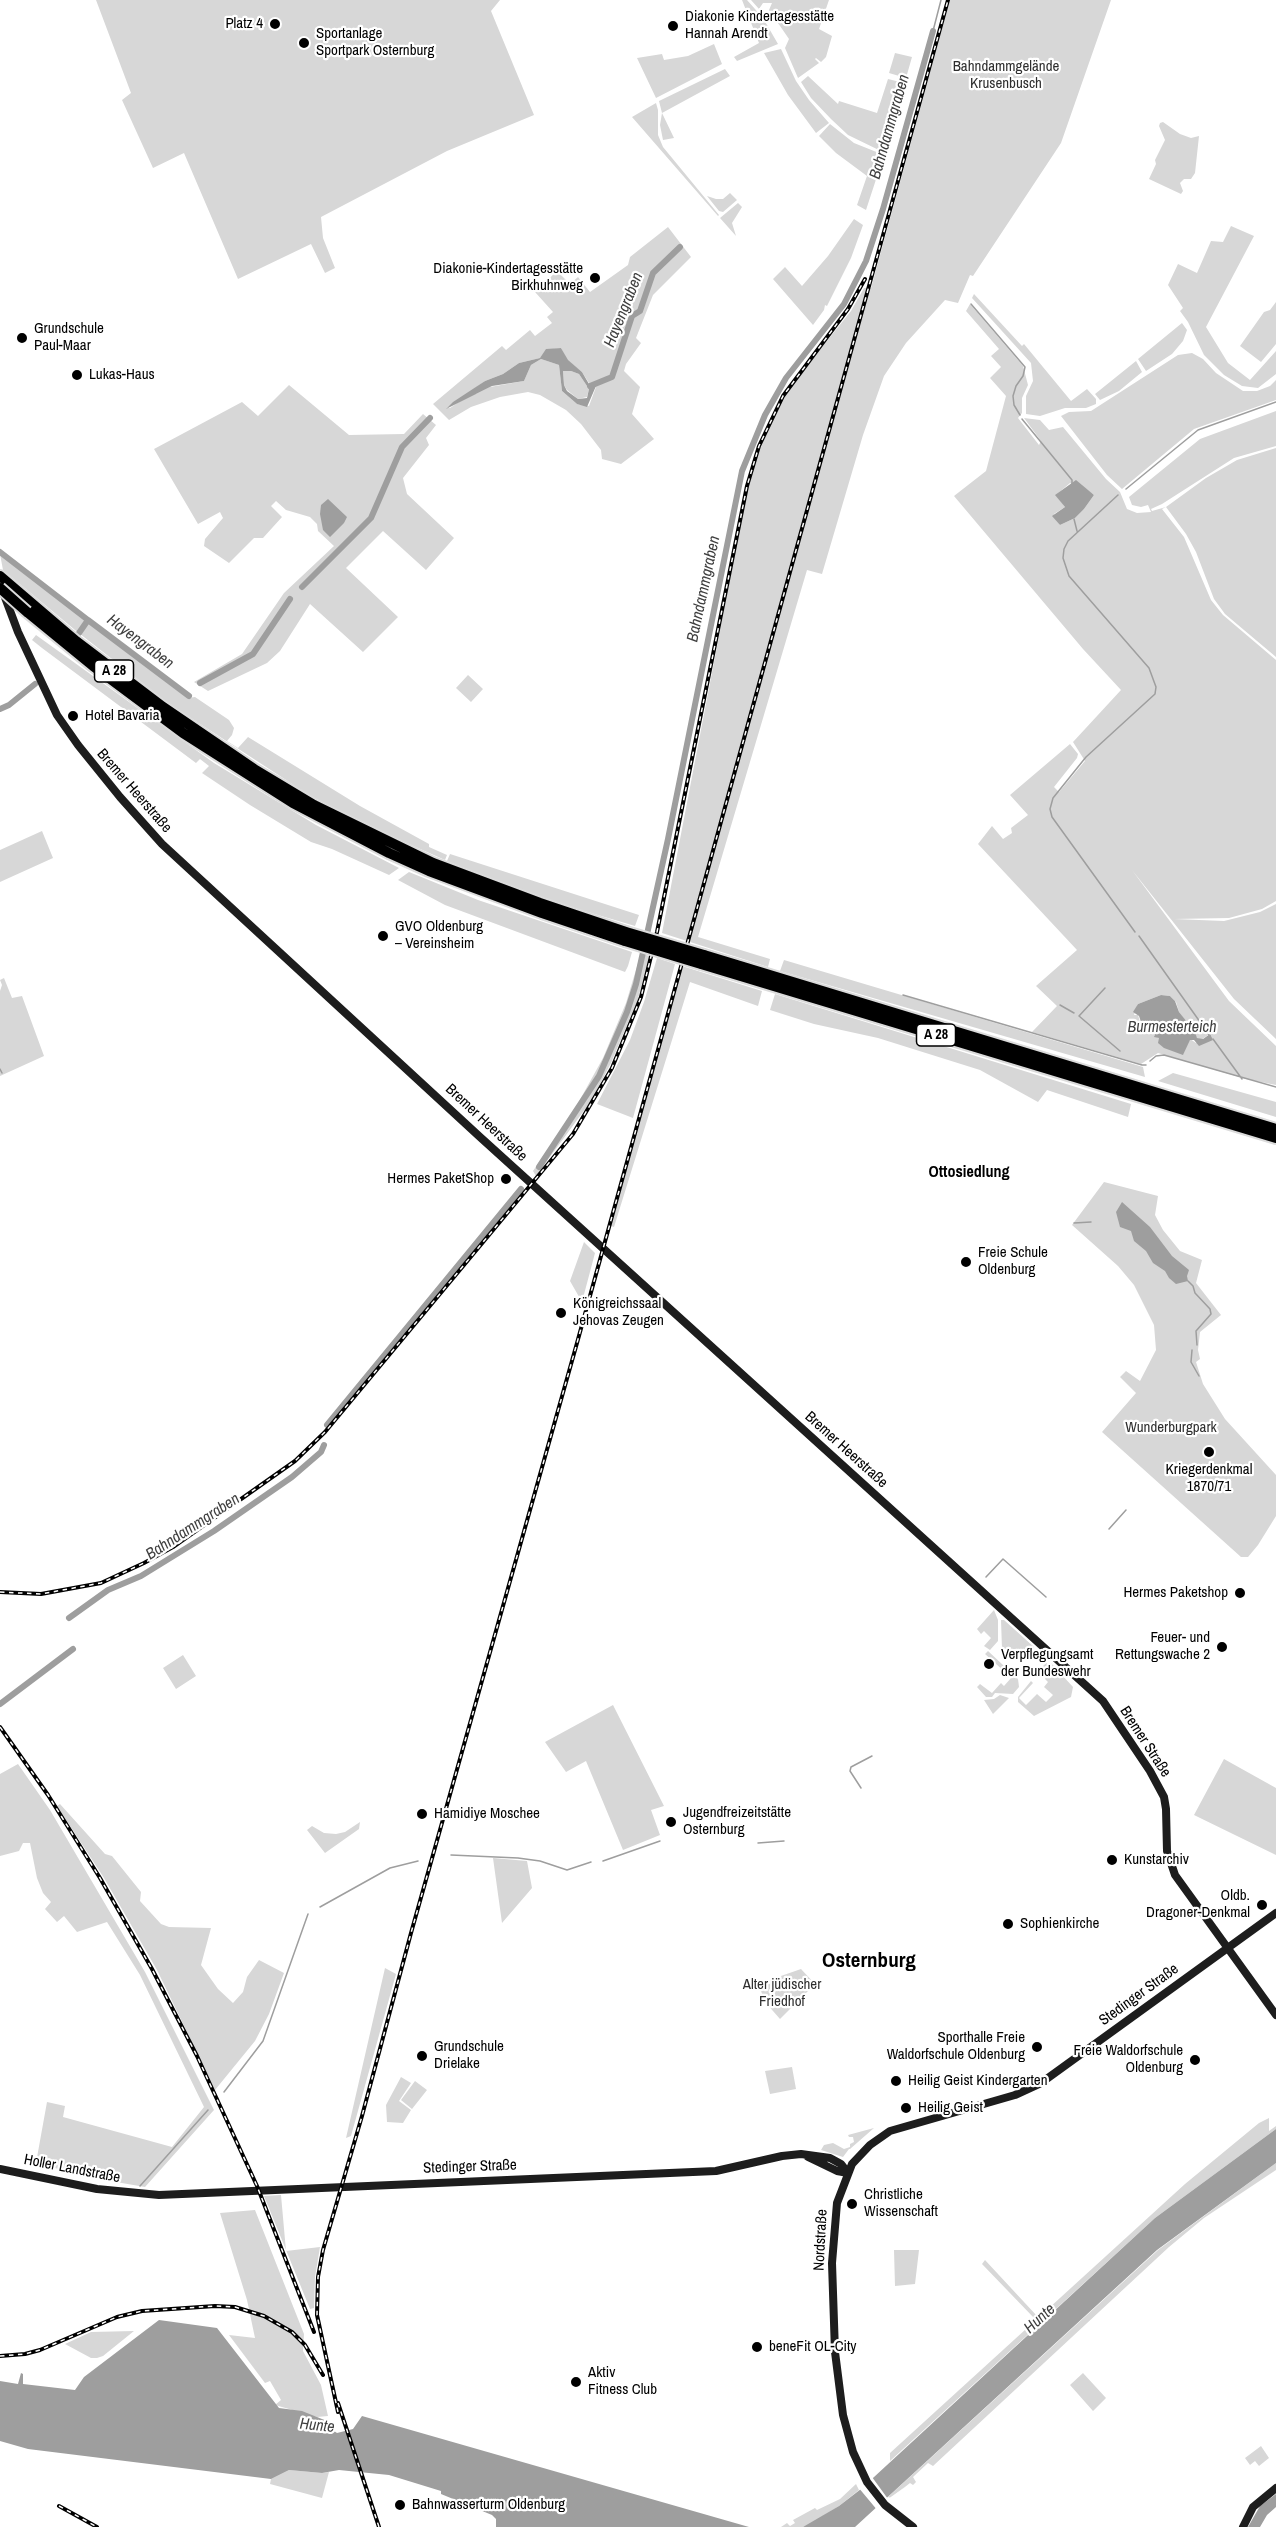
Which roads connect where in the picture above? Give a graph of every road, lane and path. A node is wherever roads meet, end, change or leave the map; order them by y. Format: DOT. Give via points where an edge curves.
graph roads {
  1 [pos="0,576"];
  2 [pos="0,587"];
  3 [pos="27,606"];
  4 [pos="1164,1099"];
  5 [pos="1193,1103"];
  6 [pos="1276,1121"];
  7 [pos="1242,1128"];
  8 [pos="1276,1129"];
  9 [pos="1276,1138"];
  10 [pos="1276,1144"];
  11 [pos="1023,1628"];
  12 [pos="1276,1912"];
  13 [pos="1226,1949"];
  14 [pos="1276,2015"];
  15 [pos="0,2169"];
  16 [pos="848,2172"];
  17 [pos="139,2194"];
  18 [pos="1276,2488"];
  19 [pos="913,2527"];
  20 [pos="1244,2527"];
  1 -- 3 [label="highway, A 28"];
  2 -- 3 [label="highway, A 28, bridge"];
  2 -- 11 [label="street, Bremer Heerstraße" via="57,715 112,789 162,844"];
  3 -- 4 [label="highway, A 28, bridge" via="119,686 300,807 431,867 542,914"];
  4 -- 5 [label="highway, A 28"];
  4 -- 7 [label="highway, A 28"];
  5 -- 6 [label="highway" via="1208,1103"];
  5 -- 8 [label="highway, A 28"];
  7 -- 9 [label="highway, A 28"];
  7 -- 10 [label="highway"];
  11 -- 13 [label="street, Bremer Straße" via="1103,1701 1150,1771 1166,1804 1170,1867"];
  12 -- 13 [label="street, Stedinger Straße"];
  13 -- 14 [label="street, Bremer Straße"];
  13 -- 16 [label="street, Stedinger Straße" via="1041,2084 1015,2096 892,2130 863,2150"];
  15 -- 17 [label="street, Holler Landstraße"];
  16 -- 17 [label="street, Stedinger Straße" via="837,2171 801,2154 716,2170"];
  16 -- 19 [label="street, Nordstraße" via="835,2215 833,2312 847,2434 877,2497"];
  18 -- 20 [label="street" via="1254,2507"];
}
